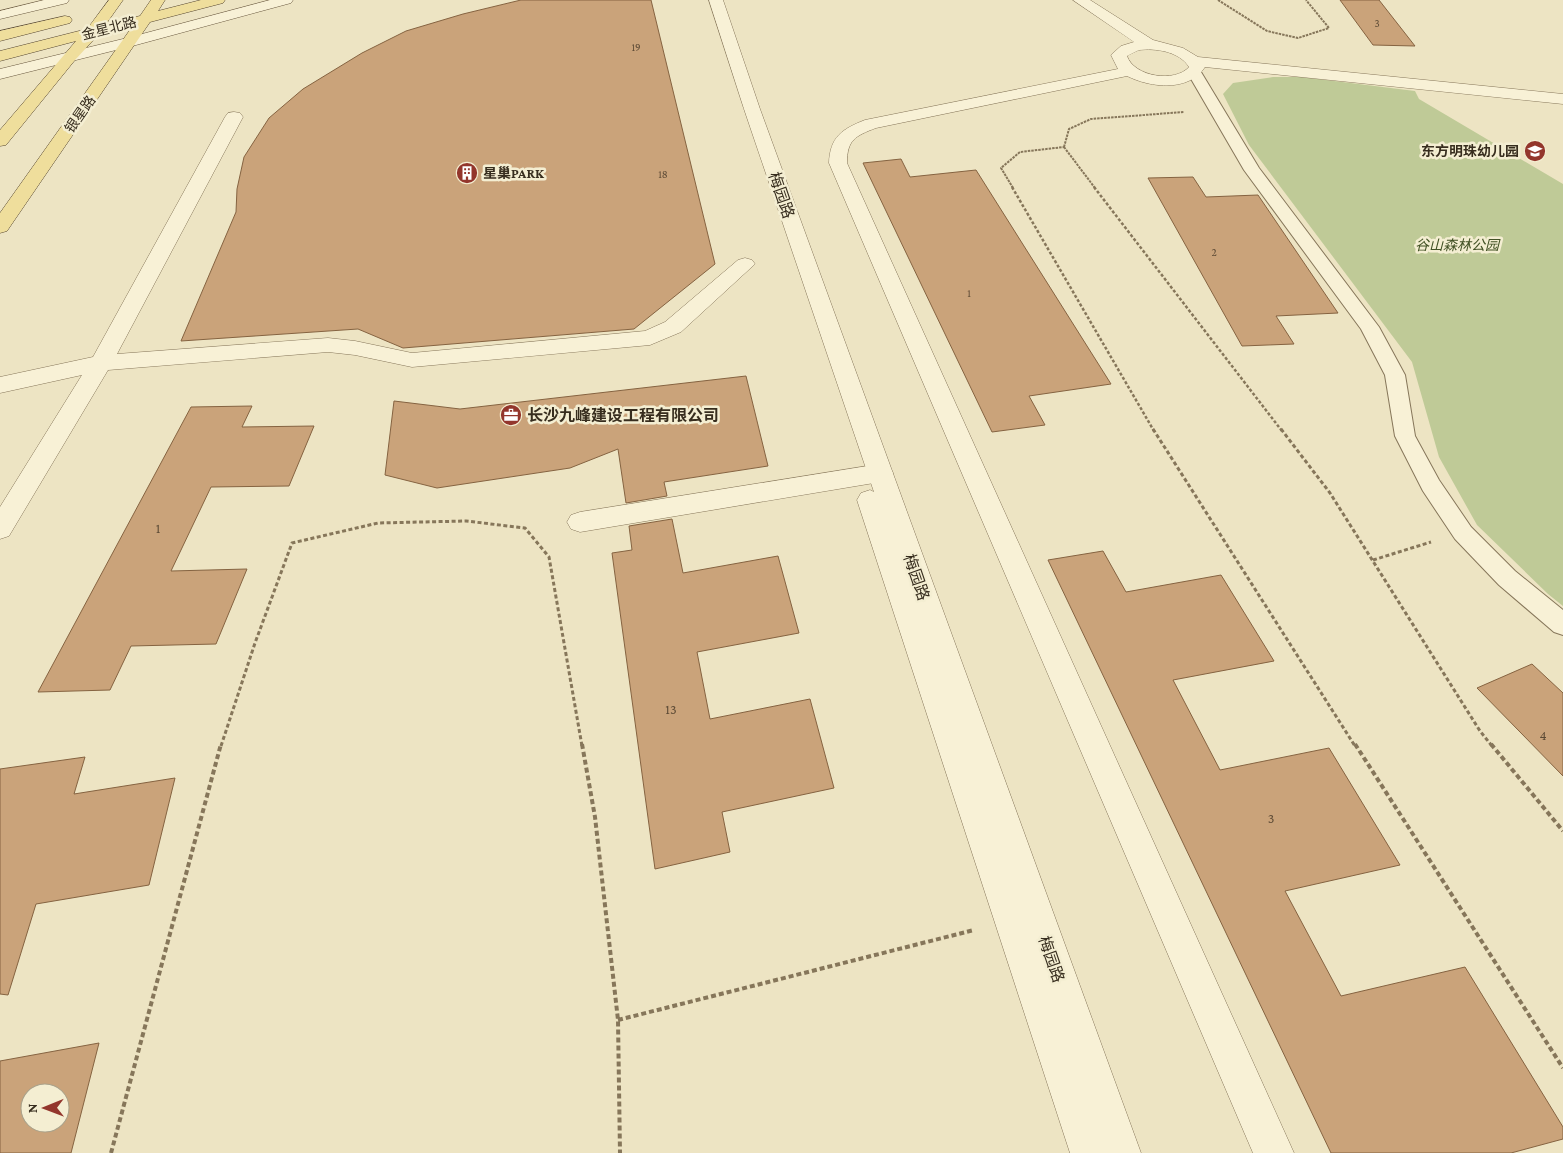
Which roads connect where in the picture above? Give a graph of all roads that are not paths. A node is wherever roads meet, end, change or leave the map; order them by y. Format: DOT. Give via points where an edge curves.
graph roads {
  1 [pos="62,0"];
  2 [pos="158,0"];
  3 [pos="218,0"];
  4 [pos="286,0"];
  5 [pos="705,0"];
  6 [pos="716,0"];
  7 [pos="1080,0"];
  8 [pos="127,3"];
  9 [pos="0,15"];
  10 [pos="144,20"];
  11 [pos="92,32"];
  12 [pos="0,36"];
  13 [pos="131,42"];
  14 [pos="1150,46"];
  15 [pos="0,56"];
  16 [pos="69,57"];
  17 [pos="1194,67"];
  18 [pos="1129,71"];
  19 [pos="0,74"];
  20 [pos="1563,99"];
  21 [pos="234,117"];
  22 [pos="0,141"];
  23 [pos="0,227"];
  24 [pos="745,264"];
  25 [pos="102,363"];
  26 [pos="0,385"];
  27 [pos="871,474"];
  28 [pos="580,522"];
  29 [pos="0,529"];
  30 [pos="1563,625"];
  31 [pos="1090,1153"];
  32 [pos="1121,1153"];
  33 [pos="1274,1153"];
  1 -- 9 [label="street"];
  2 -- 10 [label="main road, 银星路"];
  3 -- 10 [label="main road, 金星北路"];
  4 -- 13 [label="street"];
  5 -- 27 [label="street, 梅园路" via="740,111"];
  6 -- 27 [label="street, 梅园路"];
  7 -- 14 [label="street"];
  8 -- 11 [label="main road"];
  8 -- 12 [label="main road, 金星北路"];
  10 -- 11 [label="main road, 金星北路"];
  10 -- 13 [label="main road, 银星路"];
  11 -- 15 [label="main road, 金星北路"];
  11 -- 16 [label="main road"];
  13 -- 16 [label="street"];
  13 -- 23 [label="main road, 银星路"];
  14 -- 17 [label="street" via="1179,51"];
  14 -- 18 [label="street" via="1132,47 1119,55 1119,61"];
  16 -- 19 [label="street"];
  16 -- 22 [label="main road"];
  17 -- 18 [label="street" via="1189,77 1168,81"];
  17 -- 20 [label="street"];
  17 -- 30 [label="lane" via="1252,170 1380,343 1395,375 1405,436 1462,533 1507,578"];
  18 -- 33 [label="street" via="872,124 853,131 843,139 838,149 838,163"];
  21 -- 25 [label="street"];
  24 -- 25 [label="street" via="673,327 650,338 412,360 328,345"];
  25 -- 26 [label="street"];
  25 -- 29 [label="street"];
  27 -- 28 [label="street"];
  27 -- 31 [label="street, 梅园路" via="1012,920"];
  27 -- 32 [label="street, 梅园路"];
}
